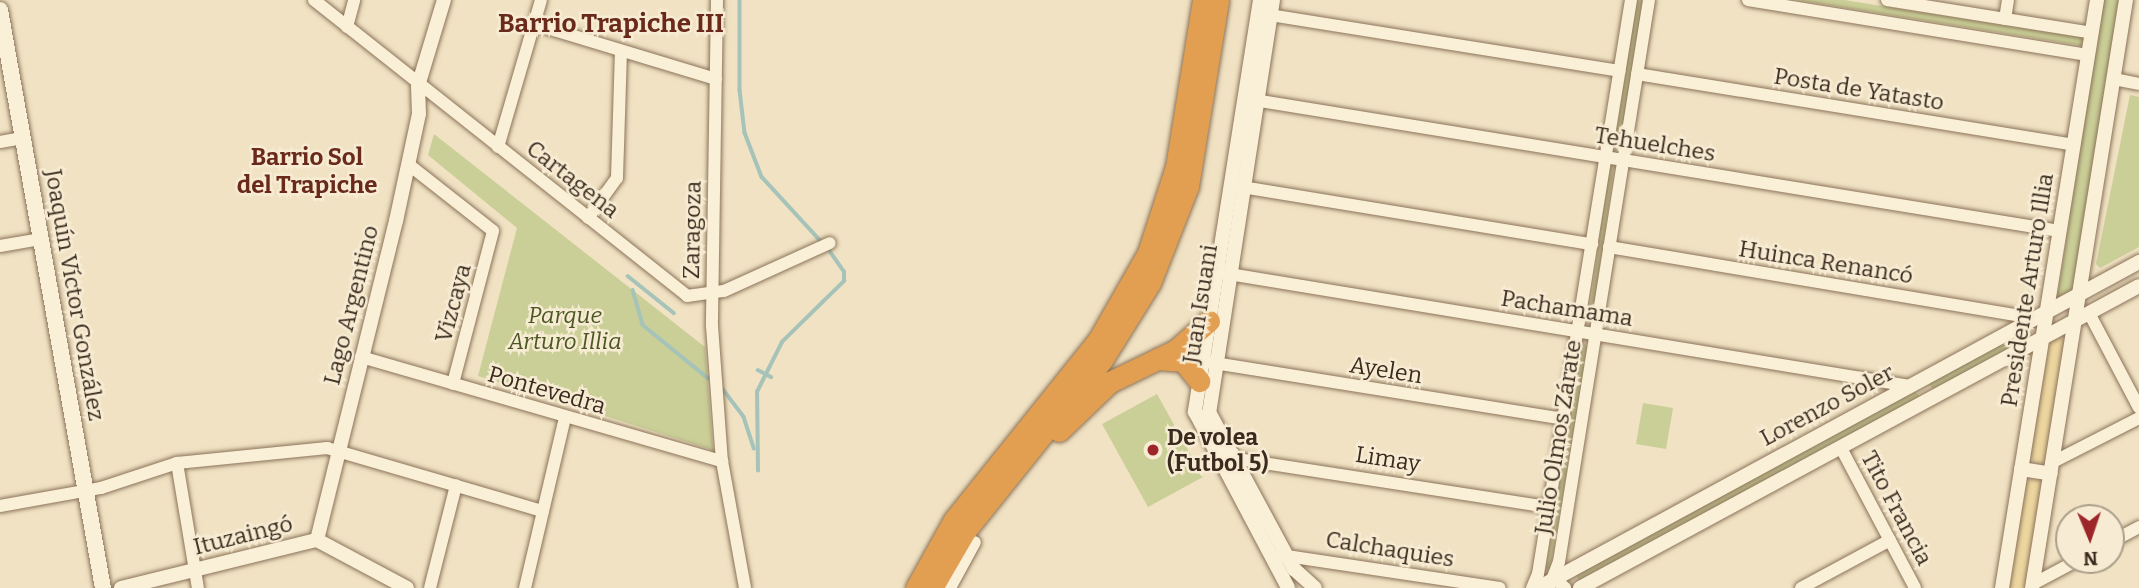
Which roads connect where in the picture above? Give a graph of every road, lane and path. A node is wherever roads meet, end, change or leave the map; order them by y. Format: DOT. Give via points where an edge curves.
graph roads {
  1 [pos="314,0"];
  2 [pos="354,0"];
  3 [pos="444,0"];
  4 [pos="541,0"];
  5 [pos="717,0"];
  6 [pos="1203,0"];
  7 [pos="1218,0"];
  8 [pos="1631,0"];
  9 [pos="1649,0"];
  10 [pos="1748,0"];
  11 [pos="1887,0"];
  12 [pos="2008,0"];
  13 [pos="2097,0"];
  14 [pos="2126,0"];
  15 [pos="1918,2"];
  16 [pos="1265,7"];
  17 [pos="0,10"];
  18 [pos="2005,19"];
  19 [pos="534,24"];
  20 [pos="347,27"];
  21 [pos="2092,33"];
  22 [pos="621,51"];
  23 [pos="2088,55"];
  24 [pos="1619,71"];
  25 [pos="1637,74"];
  26 [pos="716,79"];
  27 [pos="2113,79"];
  28 [pos="2139,84"];
  29 [pos="418,86"];
  30 [pos="1250,100"];
  31 [pos="23,138"];
  32 [pos="0,142"];
  33 [pos="2074,145"];
  34 [pos="498,147"];
  35 [pos="1606,158"];
  36 [pos="1623,160"];
  37 [pos="408,164"];
  38 [pos="1236,186"];
  39 [pos="588,218"];
  40 [pos="2059,231"];
  41 [pos="41,239"];
  42 [pos="830,243"];
  43 [pos="1591,244"];
  44 [pos="0,246"];
  45 [pos="1609,247"];
  46 [pos="2139,262"];
  47 [pos="1222,273"];
  48 [pos="2139,286"];
  49 [pos="711,295"];
  50 [pos="2079,295"];
  51 [pos="1216,313"];
  52 [pos="2089,313"];
  53 [pos="2041,315"];
  54 [pos="2075,321"];
  55 [pos="1578,331"];
  56 [pos="1595,334"];
  57 [pos="2042,339"];
  58 [pos="361,357"];
  59 [pos="1154,359"];
  60 [pos="1205,369"];
  61 [pos="453,384"];
  62 [pos="1914,384"];
  63 [pos="1931,398"];
  64 [pos="2139,408"];
  65 [pos="565,417"];
  66 [pos="2139,418"];
  67 [pos="1563,419"];
  68 [pos="1841,447"];
  69 [pos="337,449"];
  70 [pos="1226,457"];
  71 [pos="722,461"];
  72 [pos="177,463"];
  73 [pos="2052,468"];
  74 [pos="2021,469"];
  75 [pos="1010,474"];
  76 [pos="456,485"];
  77 [pos="88,491"];
  78 [pos="986,491"];
  79 [pos="0,506"];
  80 [pos="1549,507"];
  81 [pos="543,510"];
  82 [pos="965,531"];
  83 [pos="941,538"];
  84 [pos="317,540"];
  85 [pos="1890,540"];
  86 [pos="1280,555"];
  87 [pos="197,569"];
  88 [pos="2055,573"];
  89 [pos="1556,585"];
  90 [pos="2033,586"];
  91 [pos="103,588"];
  92 [pos="121,588"];
  93 [pos="198,588"];
  94 [pos="407,588"];
  95 [pos="430,588"];
  96 [pos="525,588"];
  97 [pos="746,588"];
  98 [pos="906,588"];
  99 [pos="916,588"];
  100 [pos="932,588"];
  101 [pos="950,588"];
  102 [pos="1289,588"];
  103 [pos="1315,588"];
  104 [pos="1500,588"];
  105 [pos="1532,588"];
  106 [pos="1538,588"];
  107 [pos="1580,588"];
  108 [pos="1801,588"];
  109 [pos="1915,588"];
  110 [pos="2002,588"];
  1 -- 20 [label="street, Cartagena"];
  2 -- 20 [label="street"];
  3 -- 29 [label="street, Lago Argentino"];
  4 -- 19 [label="street"];
  5 -- 26 [label="street, Zaragoza"];
  6 -- 78 [label="highway" via="1175,167 1148,253 1099,339"];
  7 -- 75 [label="highway" via="1192,163 1171,236 1128,322"];
  8 -- 24 [label="street, Julio Olmos Zárate"];
  9 -- 25 [label="street, Julio Olmos Zárate"];
  10 -- 23 [label="street"];
  11 -- 15 [label="street"];
  12 -- 18 [label="street"];
  13 -- 21 [label="street, Presidente Arturo Illia"];
  14 -- 27 [label="street"];
  15 -- 18 [label="street"];
  16 -- 24 [label="street"];
  16 -- 30 [label="street, Juan Isuani"];
  17 -- 31 [label="main road, Joaquín Víctor González"];
  18 -- 21 [label="street"];
  19 -- 22 [label="street"];
  19 -- 34 [label="street"];
  20 -- 29 [label="street, Cartagena"];
  21 -- 23 [label="street, Presidente Arturo Illia"];
  22 -- 26 [label="street"];
  22 -- 39 [label="street" via="617,178"];
  23 -- 33 [label="street, Presidente Arturo Illia"];
  24 -- 35 [label="street, Julio Olmos Zárate"];
  25 -- 33 [label="street, Posta de Yatasto"];
  25 -- 36 [label="street, Julio Olmos Zárate"];
  26 -- 49 [label="street, Zaragoza"];
  27 -- 28 [label="street"];
  27 -- 50 [label="street"];
  29 -- 34 [label="street, Cartagena"];
  29 -- 37 [label="street, Lago Argentino" via="419,114"];
  30 -- 35 [label="street, Tehuelches"];
  30 -- 38 [label="street, Juan Isuani"];
  31 -- 32 [label="street"];
  31 -- 41 [label="main road, Joaquín Víctor González"];
  33 -- 40 [label="street, Presidente Arturo Illia"];
  34 -- 39 [label="street, Cartagena"];
  35 -- 36 [label="street, Tehuelches"];
  35 -- 43 [label="street, Julio Olmos Zárate"];
  36 -- 40 [label="street, Tehuelches"];
  36 -- 45 [label="street, Julio Olmos Zárate"];
  37 -- 58 [label="street, Lago Argentino"];
  37 -- 61 [label="street, Vizcaya" via="493,232"];
  38 -- 43 [label="street"];
  38 -- 47 [label="street, Juan Isuani"];
  39 -- 49 [label="street, Cartagena" via="687,296"];
  40 -- 53 [label="street, Presidente Arturo Illia"];
  41 -- 44 [label="street"];
  41 -- 77 [label="main road, Joaquín Víctor González"];
  42 -- 49 [label="street" via="805,258"];
  43 -- 55 [label="street, Julio Olmos Zárate"];
  45 -- 53 [label="street, Huinca Renancó"];
  45 -- 56 [label="street, Julio Olmos Zárate"];
  46 -- 50 [label="street, Lorenzo Soler"];
  47 -- 51 [label="street, Juan Isuani"];
  47 -- 51 [label="street, Juan Isuani"];
  47 -- 55 [label="street, Pachamama"];
  48 -- 52 [label="street, Lorenzo Soler"];
  49 -- 71 [label="street, Zaragoza"];
  50 -- 53 [label="street, Lorenzo Soler"];
  50 -- 54 [label="street"];
  51 -- 59 [label="highway" via="1176,350"];
  51 -- 60 [label="street, Juan Isuani"];
  51 -- 60 [label="street, Juan Isuani"];
  52 -- 54 [label="street, Lorenzo Soler"];
  52 -- 64 [label="street"];
  53 -- 57 [label="street, Presidente Arturo Illia"];
  53 -- 62 [label="street, Lorenzo Soler"];
  54 -- 57 [label="street, Lorenzo Soler"];
  54 -- 73 [label="street"];
  55 -- 56 [label="street, Pachamama"];
  55 -- 67 [label="street, Julio Olmos Zárate"];
  56 -- 62 [label="street, Pachamama"];
  56 -- 89 [label="street, Julio Olmos Zárate"];
  57 -- 63 [label="street, Lorenzo Soler"];
  57 -- 74 [label="street, Presidente Arturo Illia"];
  58 -- 61 [label="street, Pontevedra"];
  58 -- 69 [label="street, Lago Argentino"];
  59 -- 60 [label="highway"];
  59 -- 75 [label="highway" via="1110,382"];
  60 -- 67 [label="street, Ayelen"];
  60 -- 70 [label="street, Juan Isuani" via="1209,412"];
  60 -- 70 [label="street, Juan Isuani" via="1195,412"];
  61 -- 65 [label="street, Pontevedra"];
  62 -- 63 [label="street"];
  62 -- 89 [label="street, Lorenzo Soler"];
  63 -- 68 [label="street, Lorenzo Soler"];
  65 -- 71 [label="street, Pontevedra"];
  65 -- 81 [label="street"];
  66 -- 73 [label="street"];
  67 -- 80 [label="street, Julio Olmos Zárate"];
  68 -- 85 [label="street, Tito Francia"];
  68 -- 107 [label="street, Lorenzo Soler"];
  69 -- 72 [label="street"];
  69 -- 76 [label="street"];
  69 -- 84 [label="street, Lago Argentino"];
  70 -- 80 [label="street, Limay"];
  70 -- 86 [label="street, Juan Isuani"];
  71 -- 97 [label="street, Zaragoza"];
  72 -- 77 [label="street"];
  72 -- 87 [label="street"];
  73 -- 74 [label="street"];
  73 -- 90 [label="street"];
  74 -- 110 [label="street, Presidente Arturo Illia"];
  75 -- 78 [label="highway"];
  76 -- 81 [label="street"];
  76 -- 95 [label="street"];
  77 -- 79 [label="street"];
  77 -- 91 [label="main road, Joaquín Víctor González"];
  78 -- 82 [label="highway"];
  80 -- 105 [label="street, Julio Olmos Zárate"];
  81 -- 96 [label="street"];
  82 -- 83 [label="highway"];
  82 -- 100 [label="highway"];
  82 -- 101 [label="street"];
  83 -- 98 [label="highway"];
  83 -- 99 [label="highway"];
  84 -- 87 [label="street, Ituzaingó"];
  84 -- 94 [label="street, Ituzaingó"];
  85 -- 108 [label="street"];
  85 -- 109 [label="street, Tito Francia"];
  86 -- 102 [label="street, Juan Isuani"];
  86 -- 103 [label="street, Juan Isuani"];
  86 -- 104 [label="street, Calchaquies"];
  87 -- 92 [label="street, Ituzaingó"];
  87 -- 93 [label="street"];
  88 -- 90 [label="street"];
  89 -- 106 [label="street, Lorenzo Soler"];
}
